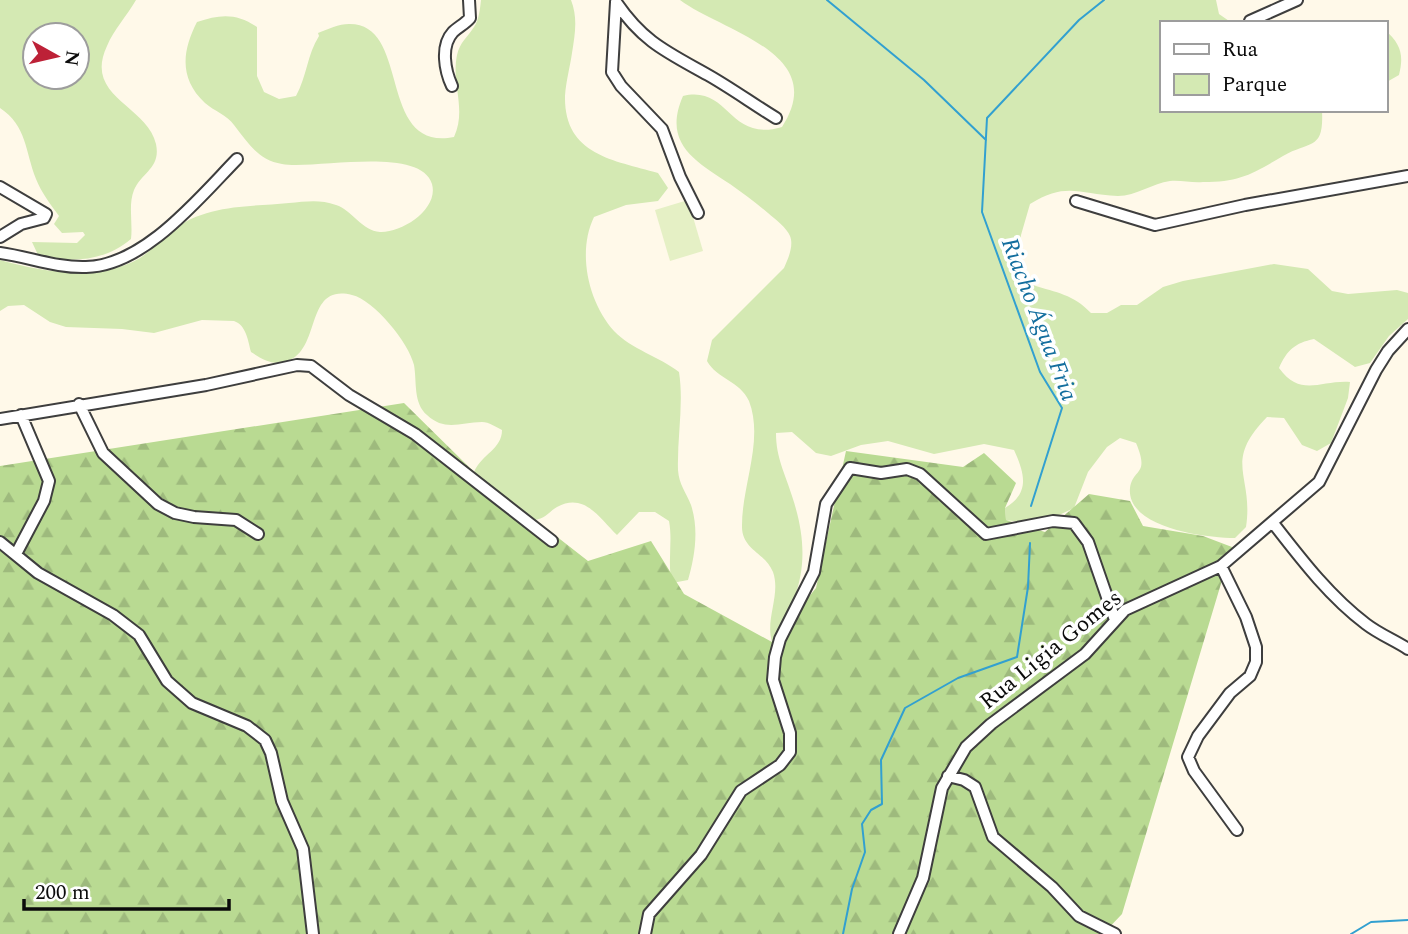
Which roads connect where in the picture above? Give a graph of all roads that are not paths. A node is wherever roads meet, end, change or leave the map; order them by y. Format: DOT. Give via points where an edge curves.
graph roads {
  1 [pos="469,0"];
  2 [pos="1297,0"];
  3 [pos="615,1"];
  4 [pos="1252,21"];
  5 [pos="452,86"];
  6 [pos="776,118"];
  7 [pos="237,159"];
  8 [pos="1408,176"];
  9 [pos="0,187"];
  10 [pos="1076,201"];
  11 [pos="698,213"];
  12 [pos="0,237"];
  13 [pos="0,253"];
  14 [pos="1408,329"];
  15 [pos="79,404"];
  16 [pos="20,415"];
  17 [pos="0,419"];
  18 [pos="1273,523"];
  19 [pos="258,534"];
  20 [pos="552,541"];
  21 [pos="0,542"];
  22 [pos="16,554"];
  23 [pos="1221,566"];
  24 [pos="1115,620"];
  25 [pos="1408,649"];
  26 [pos="948,776"];
  27 [pos="1237,830"];
  28 [pos="313,934"];
  29 [pos="645,934"];
  30 [pos="899,934"];
  31 [pos="1115,934"];
  1 -- 5 [label="street" via="470,18 448,42 445,68"];
  2 -- 4 [label="street"];
  3 -- 6 [label="street" via="629,22 659,49"];
  3 -- 11 [label="street" via="612,72 662,129"];
  7 -- 13 [label="street" via="166,229 122,259 76,267"];
  8 -- 10 [label="street" via="1155,225"];
  9 -- 12 [label="street" via="46,214"];
  14 -- 18 [label="street, Rua Ligia Gomes" via="1376,370 1324,476"];
  15 -- 16 [label="street"];
  15 -- 19 [label="street" via="103,453 158,504 194,517 236,520"];
  15 -- 20 [label="street" via="312,366 349,395 415,434"];
  16 -- 17 [label="street"];
  16 -- 22 [label="street" via="48,481 44,501"];
  18 -- 23 [label="street, Rua Ligia Gomes"];
  18 -- 25 [label="street" via="1349,609"];
  21 -- 22 [label="street"];
  22 -- 28 [label="street" via="38,573 139,635 167,681 192,704 247,726 265,740 282,801 303,849"];
  23 -- 24 [label="street, Rua Ligia Gomes" via="1146,599"];
  23 -- 27 [label="street" via="1246,617 1256,662 1250,676 1198,736 1188,757"];
  24 -- 26 [label="street, Rua Ligia Gomes" via="1084,653 978,735"];
  24 -- 29 [label="street" via="1088,542 1074,523 1053,521 986,534 913,470 850,468 825,504 814,572 775,657 773,680 790,733 790,752 780,765 741,791 701,855 649,914"];
  26 -- 30 [label="street, Rua Ligia Gomes" via="937,806 923,878"];
  26 -- 31 [label="street" via="975,787 989,831 1001,846 1052,887 1079,916"];
}
